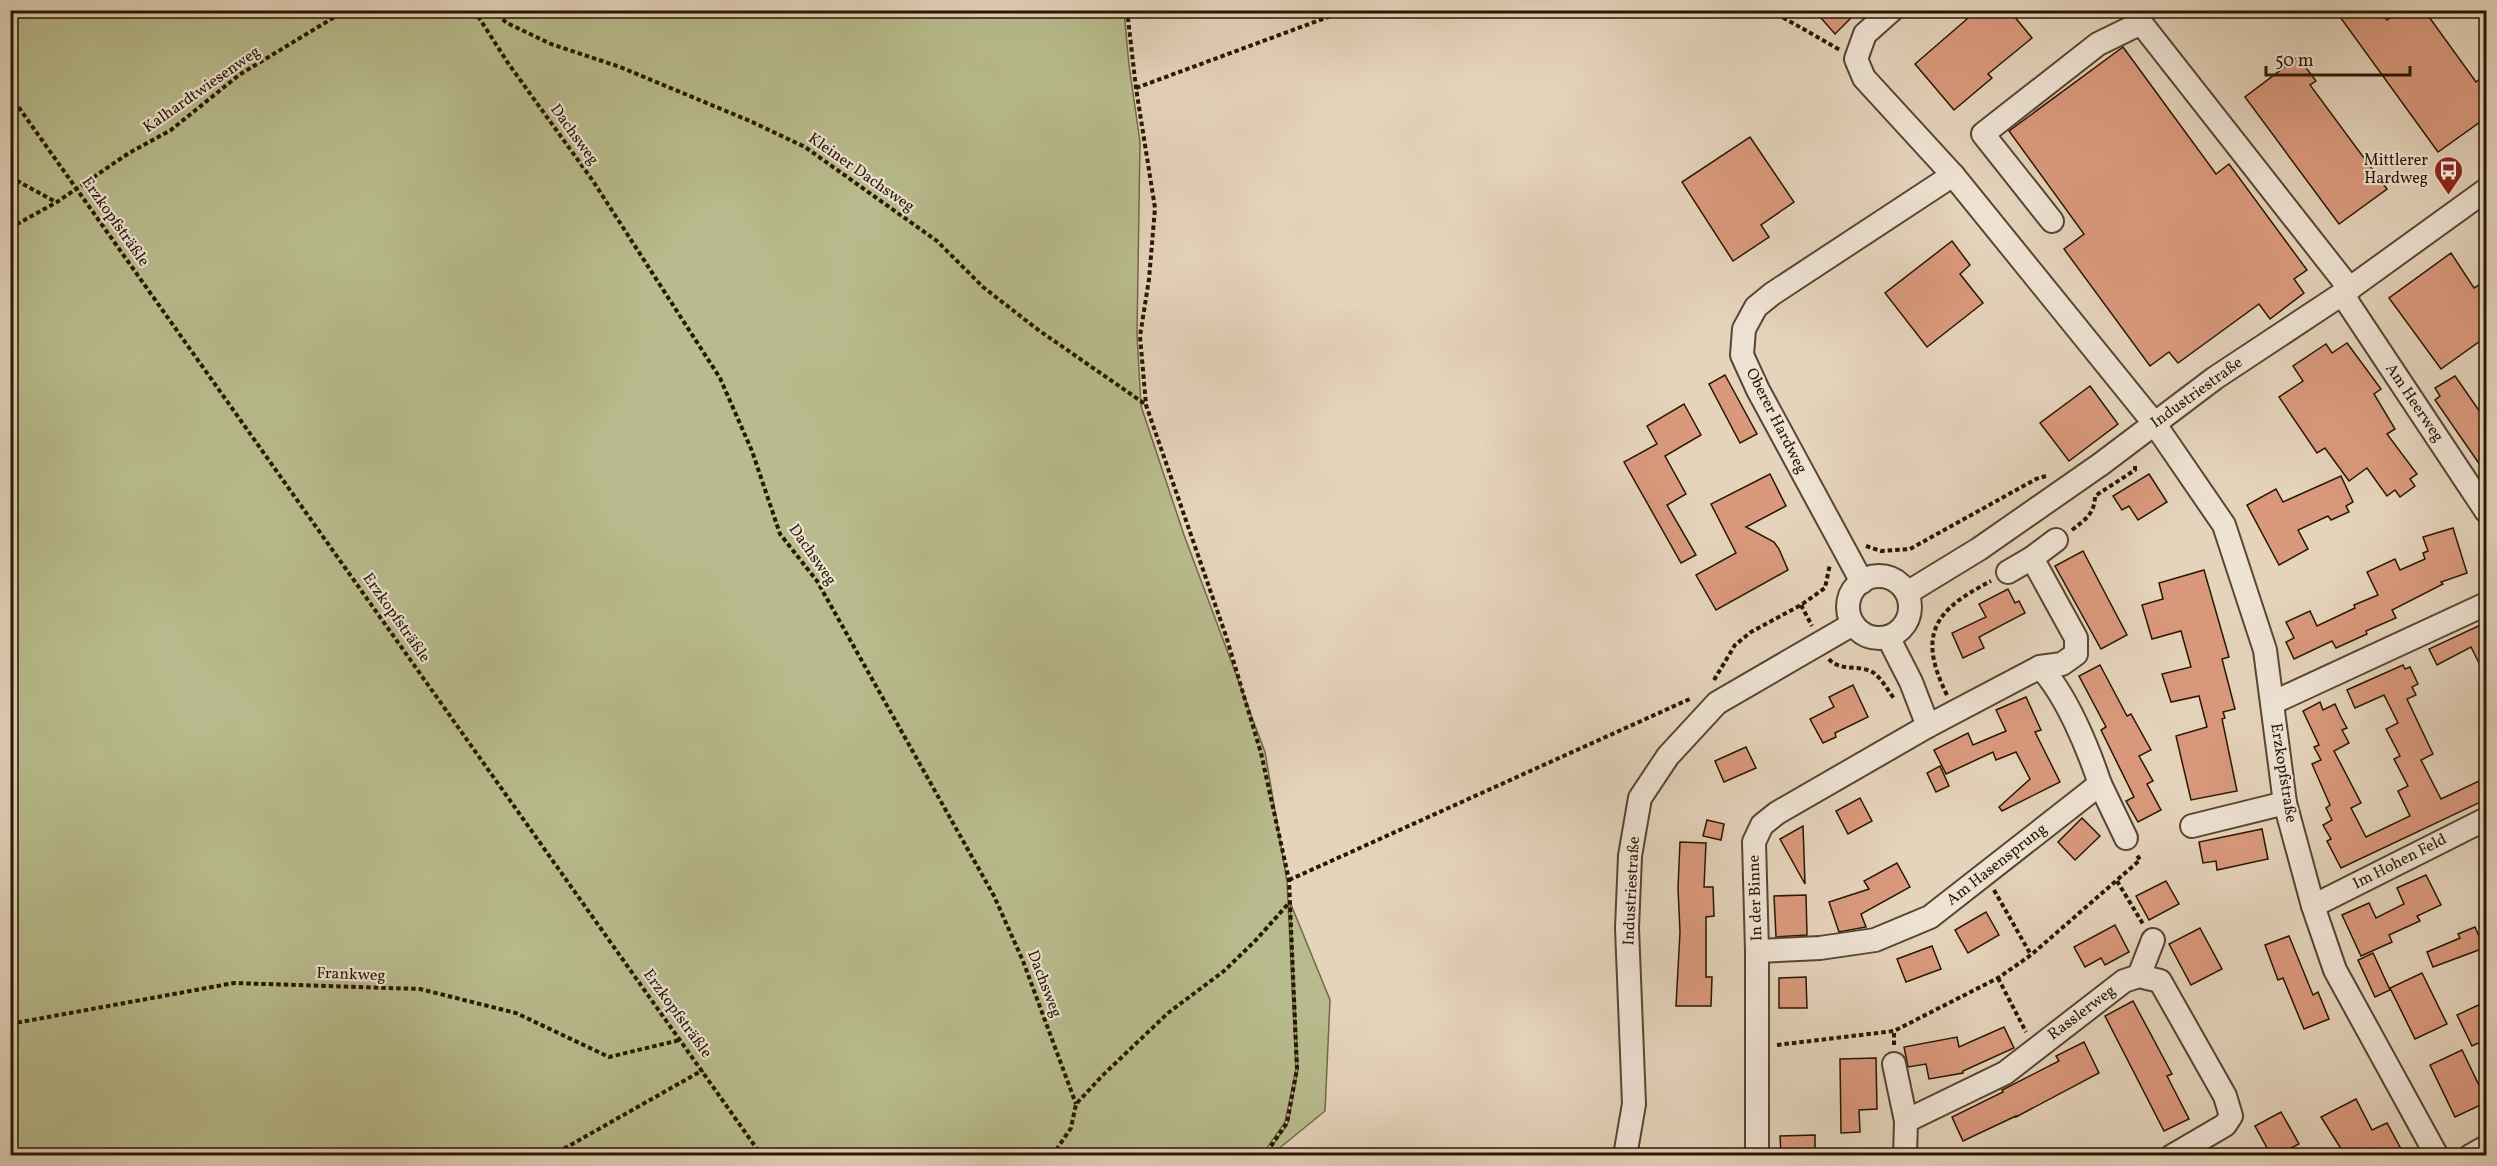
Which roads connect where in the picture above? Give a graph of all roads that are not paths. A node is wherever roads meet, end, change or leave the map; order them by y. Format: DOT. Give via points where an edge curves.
graph roads {
  1 [pos="1892,10"];
  2 [pos="1953,175"];
  3 [pos="2487,190"];
  4 [pos="2052,221"];
  5 [pos="2346,291"];
  6 [pos="2154,423"];
  7 [pos="2487,512"];
  8 [pos="2056,540"];
  9 [pos="2032,558"];
  10 [pos="2008,573"];
  11 [pos="1862,582"];
  12 [pos="1907,593"];
  13 [pos="2487,604"];
  14 [pos="1853,624"];
  15 [pos="1888,637"];
  16 [pos="2040,667"];
  17 [pos="2272,703"];
  18 [pos="1920,731"];
  19 [pos="2100,783"];
  20 [pos="2285,803"];
  21 [pos="2487,819"];
  22 [pos="2192,826"];
  23 [pos="2126,838"];
  24 [pos="2313,906"];
  25 [pos="2153,940"];
  26 [pos="1757,951"];
  27 [pos="2139,976"];
  28 [pos="1894,1064"];
  29 [pos="1905,1122"];
  30 [pos="2487,1147"];
  31 [pos="1625,1155"];
  32 [pos="1757,1155"];
  33 [pos="1905,1155"];
  34 [pos="2172,1155"];
  35 [pos="2437,1155"];
  36 [pos="2470,1155"];
  1 -- 2 [label="street" via="1865,34 1856,59 1864,78"];
  2 -- 6 [label="street"];
  2 -- 11 [label="street, Oberer Hardweg" via="1772,294 1756,307 1744,329 1742,355 1758,390"];
  3 -- 5 [label="street, Industriestraße"];
  4 -- 5 [label="street, Am Heerweg" via="1983,134 2098,44 2141,22"];
  5 -- 6 [label="street, Industriestraße"];
  5 -- 7 [label="street, Am Heerweg"];
  6 -- 12 [label="street, Industriestraße" via="1979,549"];
  6 -- 17 [label="street, Erzkopfstraße" via="2224,525 2265,650"];
  8 -- 9 [label="street"];
  9 -- 10 [label="street"];
  9 -- 16 [label="street" via="2076,638 2076,654 2062,664"];
  11 -- 12 [label="street" via="1882,576 1892,579"];
  11 -- 14 [label="street" via="1850,596 1849,615"];
  12 -- 15 [label="street" via="1910,607 1906,622"];
  13 -- 17 [label="street"];
  14 -- 15 [label="street" via="1872,638"];
  14 -- 31 [label="street, Industriestraße" via="1717,703 1668,756 1640,798 1630,856 1627,928 1634,1104"];
  15 -- 18 [label="street" via="1911,682"];
  16 -- 18 [label="street"];
  16 -- 19 [label="street" via="2054,682"];
  17 -- 20 [label="street, Erzkopfstraße"];
  18 -- 26 [label="street, In der Binne" via="1762,825 1754,842"];
  19 -- 23 [label="street"];
  19 -- 26 [label="street, Am Hasensprung" via="1930,917 1875,940"];
  20 -- 22 [label="street"];
  20 -- 24 [label="street, Erzkopfstraße"];
  21 -- 24 [label="street, Im Hohen Feld"];
  24 -- 35 [label="street, Erzkopfstraße" via="2335,970"];
  25 -- 27 [label="street"];
  26 -- 32 [label="street, In der Binne"];
  27 -- 29 [label="street, Rasslerweg" via="2124,981 2005,1073"];
  27 -- 34 [label="street" via="2160,981 2225,1096 2231,1116 2225,1125"];
  28 -- 29 [label="street"];
  29 -- 33 [label="street"];
  30 -- 36 [label="street"];
}
